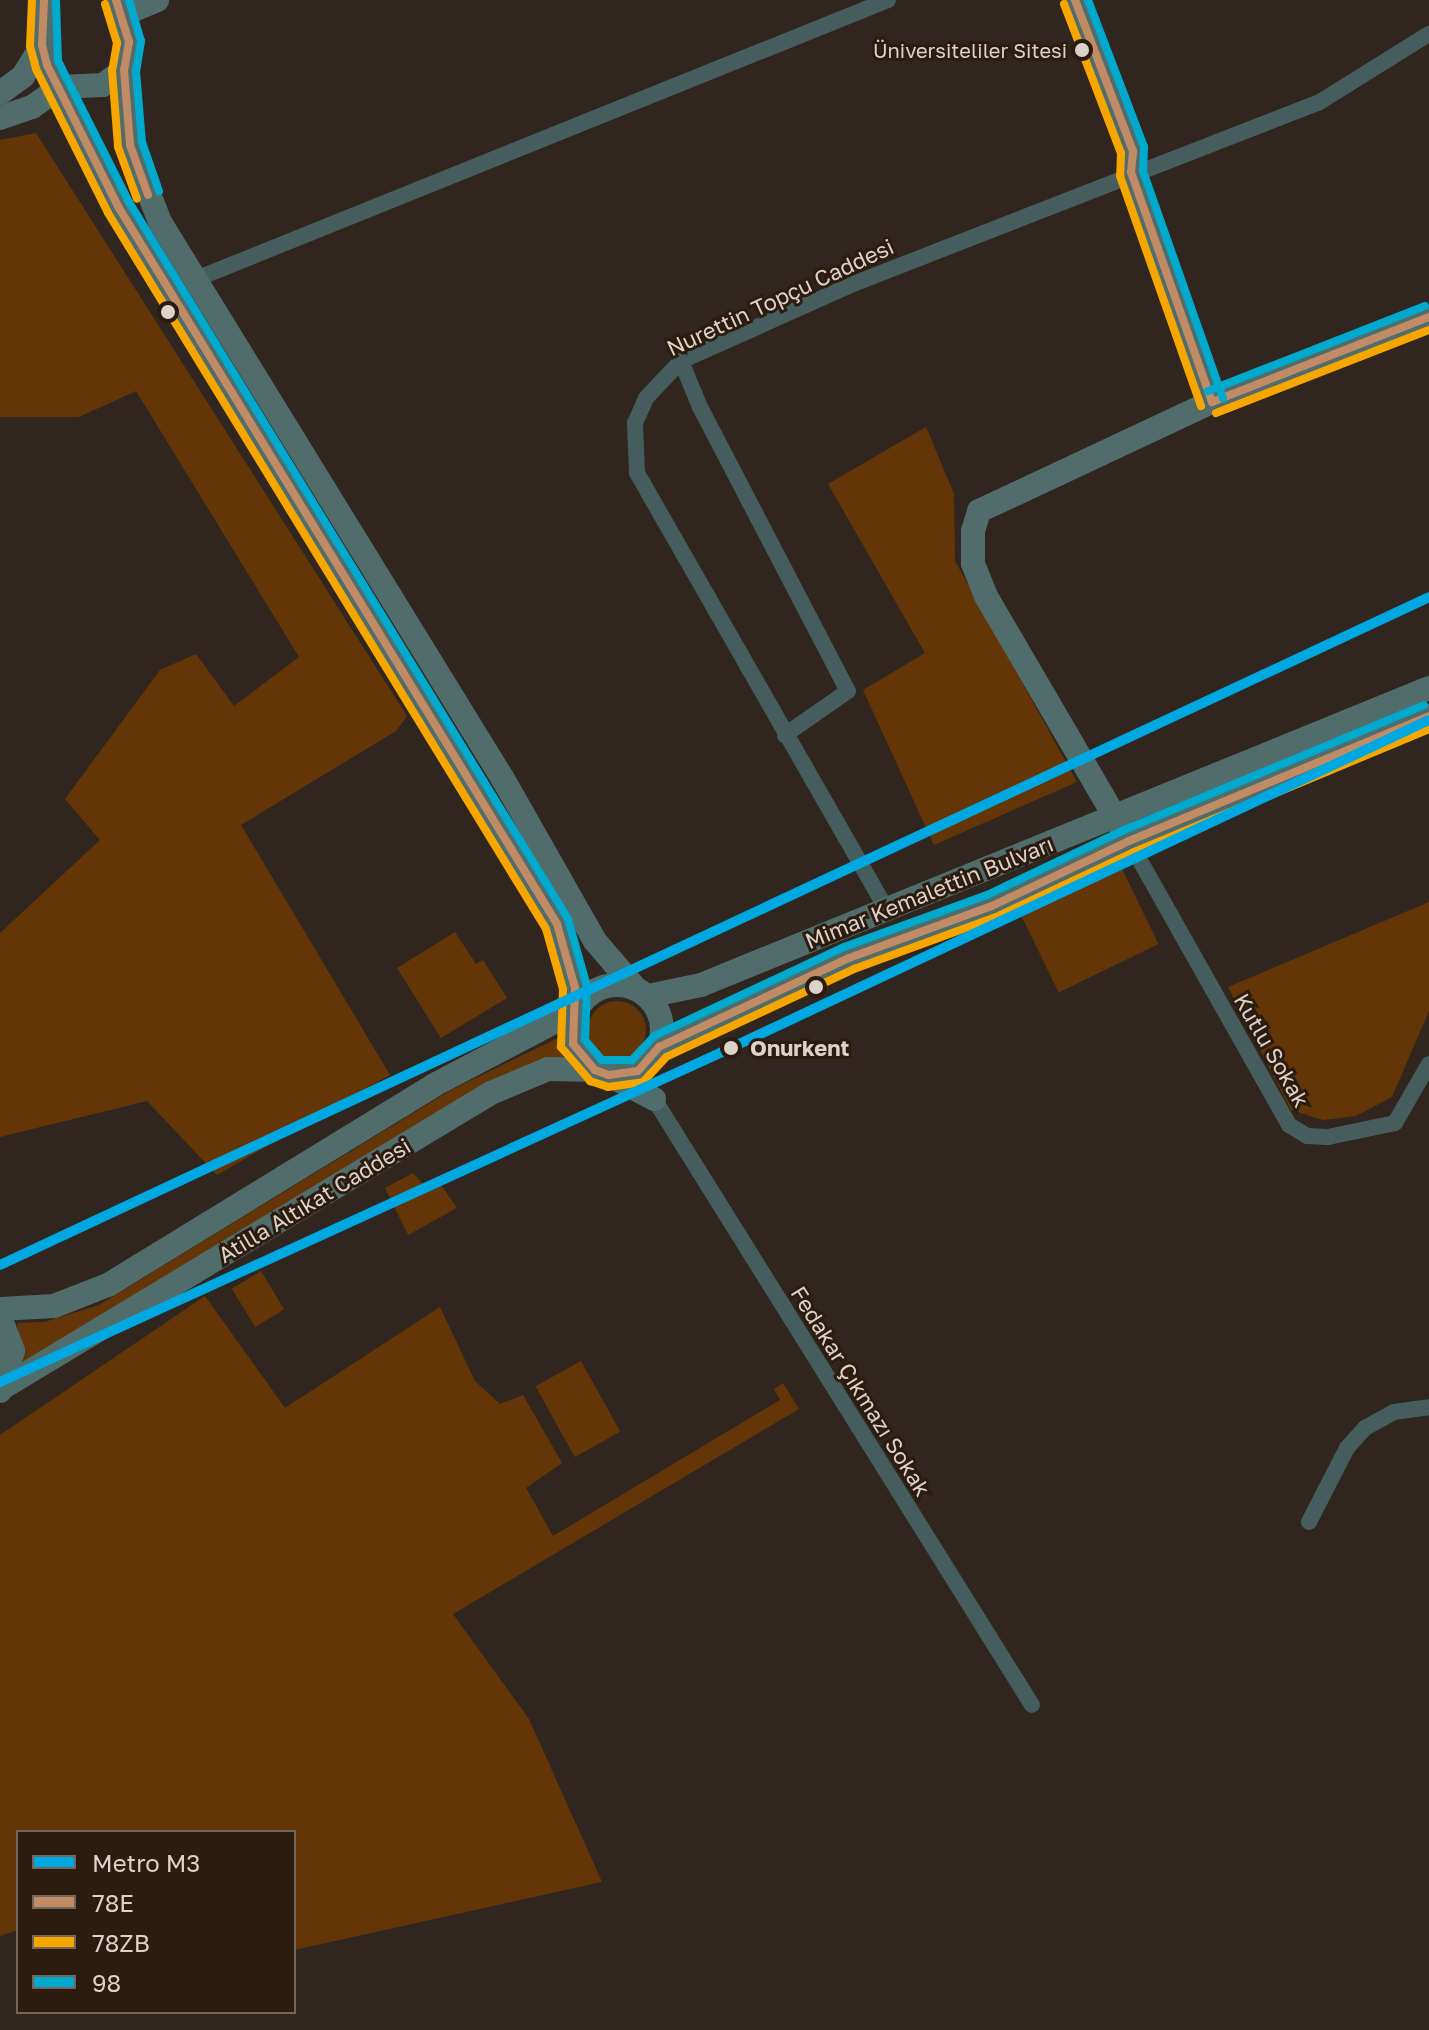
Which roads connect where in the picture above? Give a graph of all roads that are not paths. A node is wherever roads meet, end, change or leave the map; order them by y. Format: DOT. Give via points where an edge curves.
graph roads {
  1 [pos="61,0"];
  2 [pos="157,0"];
  3 [pos="888,0"];
  4 [pos="1075,0"];
  5 [pos="116,5"];
  6 [pos="43,22"];
  7 [pos="1429,34"];
  8 [pos="126,64"];
  9 [pos="61,87"];
  10 [pos="0,93"];
  11 [pos="0,118"];
  12 [pos="1131,172"];
  13 [pos="196,279"];
  14 [pos="1429,317"];
  15 [pos="681,361"];
  16 [pos="1212,402"];
  17 [pos="1429,688"];
  18 [pos="1429,716"];
  19 [pos="785,735"];
  20 [pos="1114,817"];
  21 [pos="1129,841"];
  22 [pos="887,910"];
  23 [pos="642,992"];
  24 [pos="576,1008"];
  25 [pos="656,1051"];
  26 [pos="1429,1064"];
  27 [pos="602,1072"];
  28 [pos="654,1099"];
  29 [pos="0,1309"];
  30 [pos="0,1317"];
  31 [pos="1,1390"];
  32 [pos="1429,1407"];
  33 [pos="1309,1522"];
  34 [pos="1032,1705"];
  1 -- 6 [label="main road"];
  2 -- 5 [label="main road"];
  3 -- 13 [label="street"];
  4 -- 12 [label="main road" via="1133,151"];
  5 -- 8 [label="main road"];
  6 -- 9 [label="main road"];
  6 -- 10 [label="main road" via="23,76"];
  7 -- 12 [label="street, Nurettin Topçu Caddesi" via="1318,103"];
  8 -- 9 [label="main road" via="103,85"];
  8 -- 13 [label="main road" via="130,145 145,188"];
  9 -- 11 [label="main road" via="32,107"];
  9 -- 24 [label="main road" via="119,208 557,924"];
  12 -- 15 [label="street, Nurettin Topçu Caddesi" via="853,284"];
  12 -- 16 [label="main road"];
  13 -- 23 [label="main road" via="503,779 595,941"];
  14 -- 16 [label="main road"];
  15 -- 19 [label="street, Nurettin Topçu Caddesi" via="659,379 635,423 637,473"];
  15 -- 19 [label="street" via="848,691"];
  16 -- 20 [label="main road" via="979,511 973,531 973,563 986,596"];
  17 -- 20 [label="main road, Mimar Kemalettin Bulvarı"];
  18 -- 21 [label="main road, Mimar Kemalettin Bulvarı"];
  19 -- 22 [label="street, Nurettin Topçu Caddesi"];
  20 -- 21 [label="main road"];
  20 -- 22 [label="main road, Mimar Kemalettin Bulvarı"];
  21 -- 25 [label="main road, Mimar Kemalettin Bulvarı" via="992,906 849,958"];
  21 -- 26 [label="street, Kutlu Sokak" via="1289,1125 1307,1136 1328,1137 1395,1123"];
  22 -- 23 [label="main road, Mimar Kemalettin Bulvarı" via="701,985"];
  23 -- 24 [label="main road" via="608,985"];
  23 -- 25 [label="main road" via="662,1022"];
  24 -- 27 [label="main road" via="573,1044"];
  24 -- 29 [label="main road, Atilla Altıkat Caddesi" via="434,1085 108,1285 54,1306"];
  25 -- 27 [label="main road" via="638,1071"];
  25 -- 28 [label="main road"];
  27 -- 28 [label="main road"];
  27 -- 31 [label="main road, Atilla Altıkat Caddesi" via="548,1069 505,1086"];
  28 -- 34 [label="street, Fedakar Çıkmazı Sokak"];
  30 -- 31 [label="main road" via="13,1351"];
  32 -- 33 [label="street" via="1394,1412 1365,1428 1347,1448"];
}
